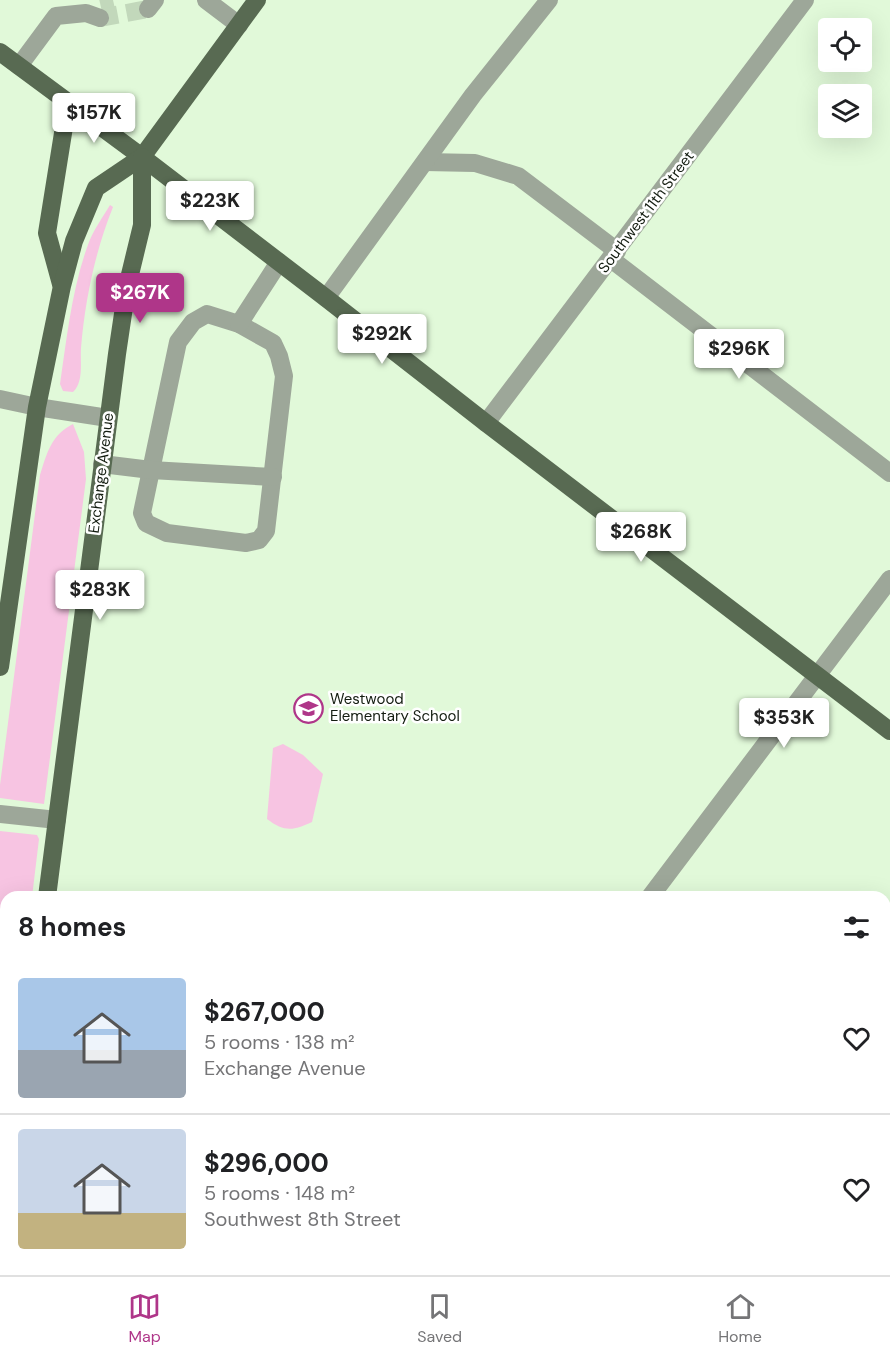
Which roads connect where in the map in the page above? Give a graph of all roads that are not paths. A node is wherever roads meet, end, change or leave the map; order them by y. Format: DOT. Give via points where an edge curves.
graph roads {
  1 [pos="69,0"];
  2 [pos="206,0"];
  3 [pos="257,0"];
  4 [pos="549,0"];
  5 [pos="805,0"];
  6 [pos="95,11"];
  7 [pos="57,16"];
  8 [pos="239,24"];
  9 [pos="0,52"];
  10 [pos="19,66"];
  11 [pos="68,102"];
  12 [pos="142,157"];
  13 [pos="425,162"];
  14 [pos="614,255"];
  15 [pos="279,262"];
  16 [pos="62,286"];
  17 [pos="326,298"];
  18 [pos="239,324"];
  19 [pos="0,399"];
  20 [pos="37,407"];
  21 [pos="108,418"];
  22 [pos="486,423"];
  23 [pos="102,464"];
  24 [pos="151,470"];
  25 [pos="890,473"];
  26 [pos="273,477"];
  27 [pos="890,579"];
  28 [pos="0,667"];
  29 [pos="817,675"];
  30 [pos="890,731"];
  31 [pos="0,814"];
  32 [pos="57,820"];
  33 [pos="48,891"];
  34 [pos="655,891"];
  1 -- 7 [label="street"];
  2 -- 8 [label="street"];
  3 -- 8 [label="main road"];
  4 -- 13 [label="street"];
  5 -- 14 [label="street, Southwest 11th Street"];
  6 -- 7 [label="street"];
  7 -- 10 [label="street"];
  8 -- 12 [label="main road"];
  9 -- 10 [label="main road"];
  10 -- 11 [label="main road"];
  11 -- 12 [label="main road"];
  11 -- 16 [label="main road" via="47,233"];
  12 -- 15 [label="main road"];
  12 -- 16 [label="main road" via="96,188 74,241"];
  12 -- 21 [label="main road, Exchange Avenue" via="142,225 127,287"];
  13 -- 14 [label="street" via="475,163 518,176"];
  13 -- 17 [label="street"];
  14 -- 22 [label="street, Southwest 11th Street"];
  14 -- 25 [label="street"];
  15 -- 17 [label="main road"];
  15 -- 18 [label="street"];
  16 -- 20 [label="main road"];
  17 -- 22 [label="main road"];
  18 -- 24 [label="street" via="207,314 193,322 178,342"];
  18 -- 26 [label="street" via="273,343 284,375"];
  19 -- 20 [label="street"];
  20 -- 21 [label="street"];
  20 -- 28 [label="main road"];
  21 -- 23 [label="main road, Exchange Avenue"];
  22 -- 29 [label="main road"];
  23 -- 24 [label="street"];
  23 -- 32 [label="main road, Exchange Avenue"];
  24 -- 26 [label="street"];
  24 -- 26 [label="street" via="142,513 146,523 167,533 246,543 260,540 266,531"];
  27 -- 29 [label="street"];
  29 -- 30 [label="main road"];
  29 -- 34 [label="street"];
  31 -- 32 [label="street"];
  32 -- 33 [label="main road, Exchange Avenue"];
}
